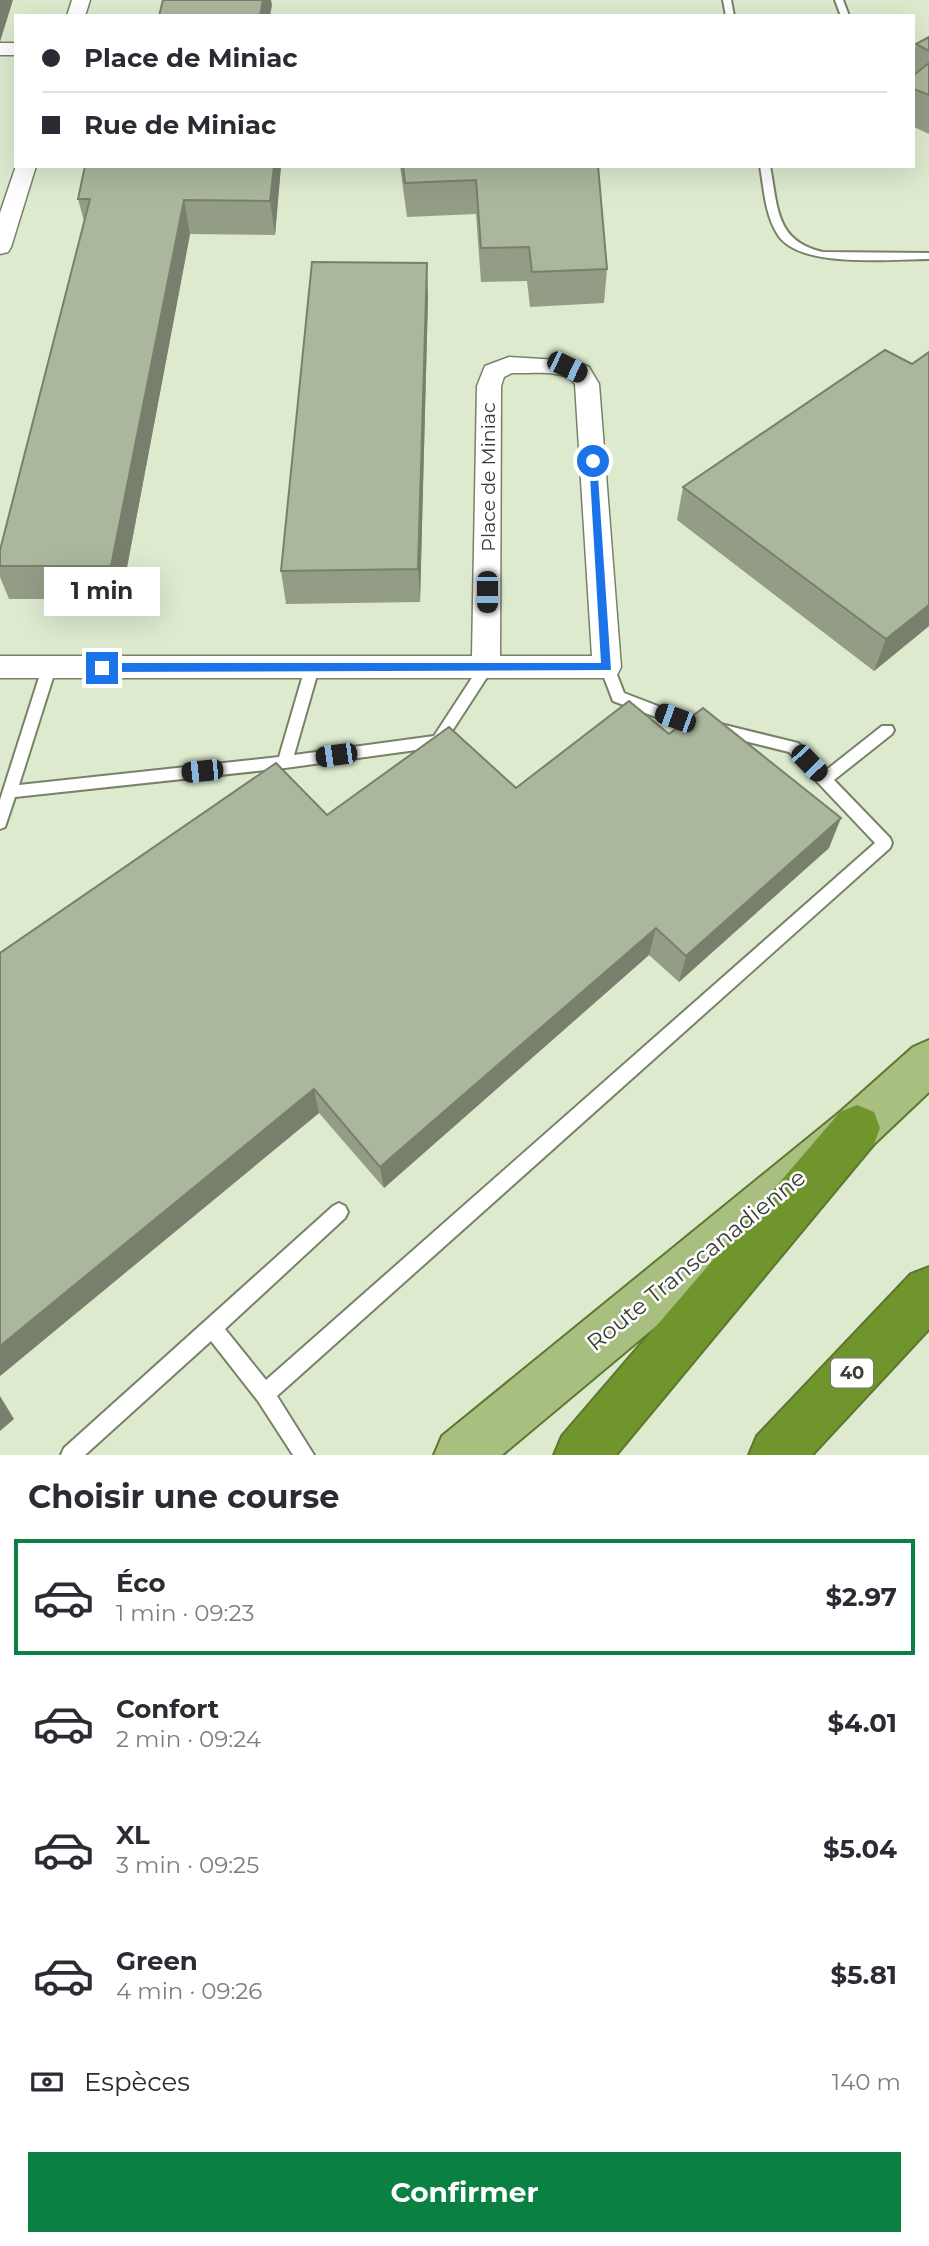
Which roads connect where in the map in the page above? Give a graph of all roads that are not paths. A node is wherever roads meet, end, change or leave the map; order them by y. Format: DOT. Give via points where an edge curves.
graph roads {
  1 [pos="25,168"];
  2 [pos="765,168"];
  3 [pos="0,247"];
  4 [pos="929,257"];
  5 [pos="0,667"];
  6 [pos="607,667"];
  7 [pos="49,668"];
  8 [pos="312,668"];
  9 [pos="486,668"];
  10 [pos="887,730"];
  11 [pos="285,762"];
  12 [pos="824,780"];
  13 [pos="10,792"];
  14 [pos="0,823"];
  15 [pos="929,1062"];
  16 [pos="857,1128"];
  17 [pos="340,1212"];
  18 [pos="929,1292"];
  19 [pos="212,1328"];
  20 [pos="265,1394"];
  21 [pos="71,1455"];
  22 [pos="304,1455"];
  23 [pos="461,1455"];
  24 [pos="581,1455"];
  25 [pos="776,1455"];
  1 -- 3 [label="street"];
  2 -- 4 [label="lane" via="779,230 789,244 823,255"];
  5 -- 7 [label="street"];
  6 -- 9 [label="street"];
  6 -- 9 [label="street, Place de Miniac" via="587,384 580,373 567,367 509,365 494,372 489,386"];
  6 -- 12 [label="lane" via="618,697 675,718 793,747"];
  7 -- 8 [label="street"];
  7 -- 13 [label="lane"];
  8 -- 9 [label="street"];
  8 -- 11 [label="lane"];
  9 -- 11 [label="lane" via="438,741"];
  10 -- 12 [label="lane"];
  11 -- 13 [label="lane"];
  12 -- 20 [label="lane" via="885,843"];
  13 -- 14 [label="lane"];
  15 -- 16 [label="main road, Route Transcanadienne"];
  16 -- 23 [label="main road, Route Transcanadienne"];
  16 -- 24 [label="highway"];
  17 -- 19 [label="lane"];
  18 -- 25 [label="highway, 40"];
  19 -- 20 [label="lane"];
  19 -- 21 [label="lane"];
  20 -- 22 [label="lane"];
}
